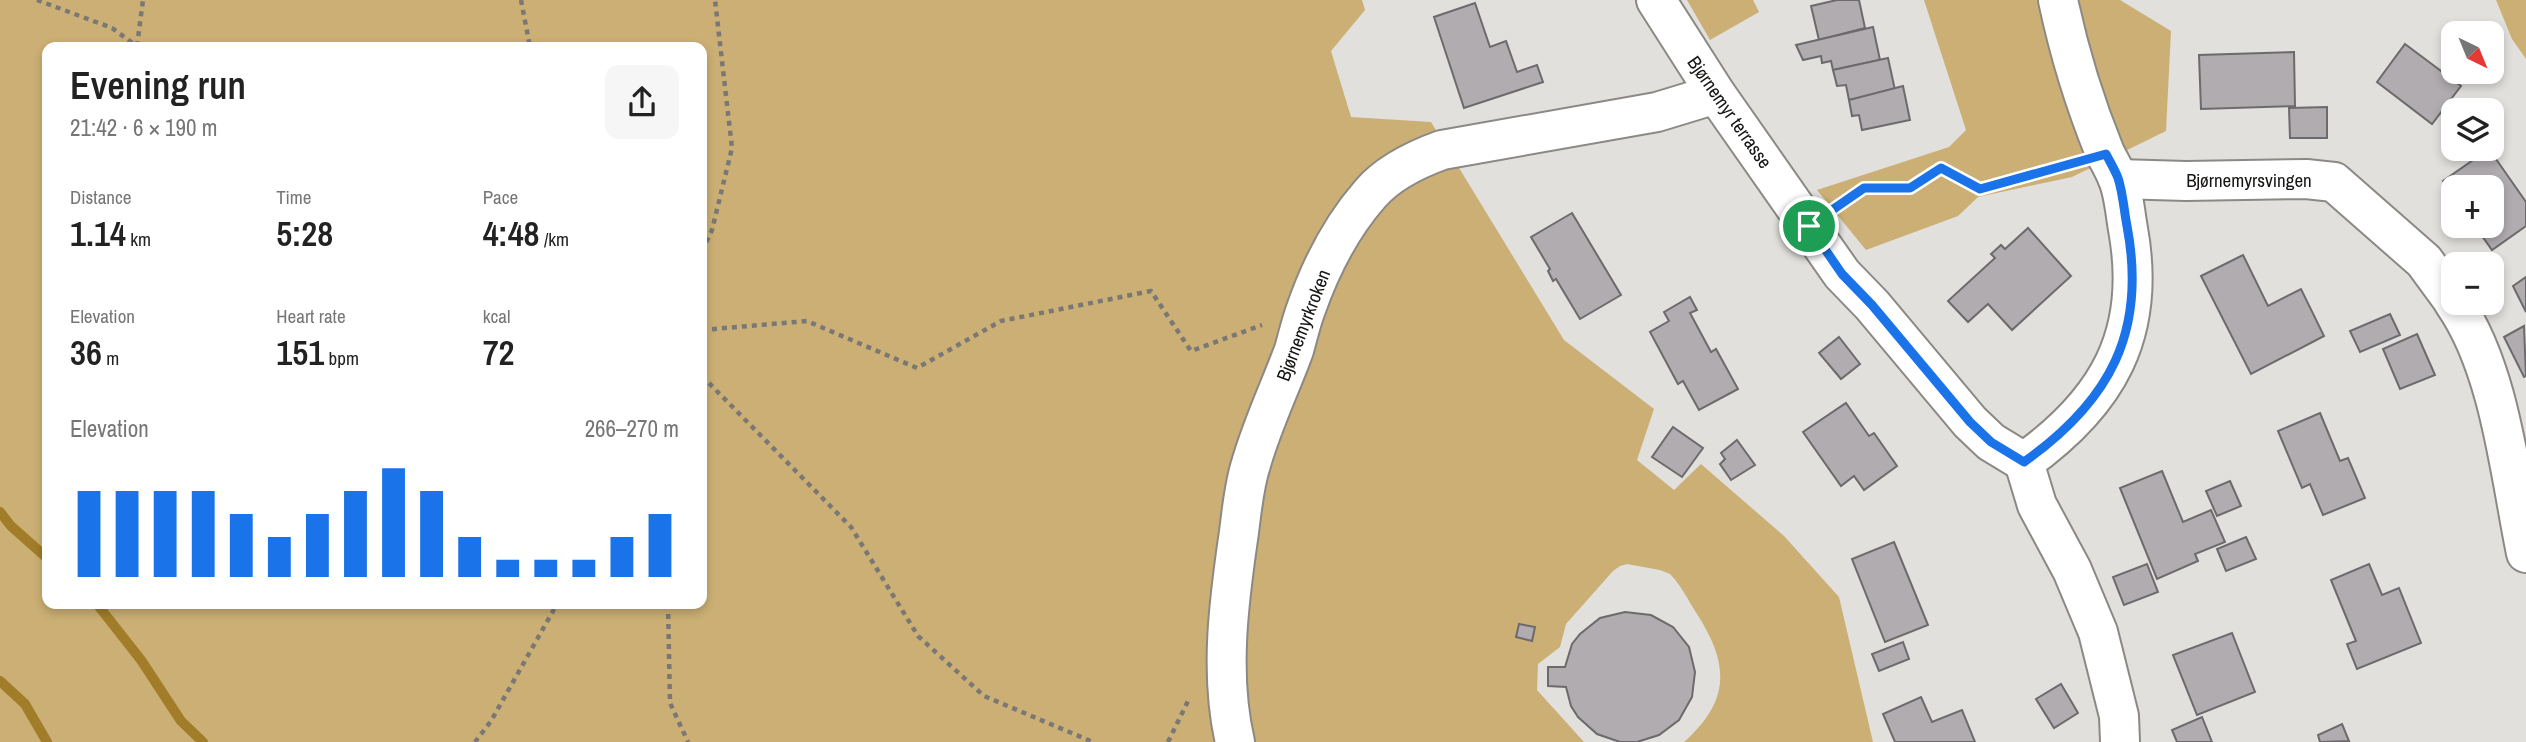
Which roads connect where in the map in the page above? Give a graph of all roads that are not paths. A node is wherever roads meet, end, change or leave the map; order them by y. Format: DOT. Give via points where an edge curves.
graph roads {
  1 [pos="1656,0"];
  2 [pos="2058,0"];
  3 [pos="1716,94"];
  4 [pos="2112,167"];
  5 [pos="2441,285"];
  6 [pos="2460,315"];
  7 [pos="2024,462"];
  8 [pos="2526,553"];
  9 [pos="1235,742"];
  10 [pos="2120,742"];
  1 -- 3 [label="street, Bjørnemyr terrasse"];
  2 -- 4 [label="street" via="2080,84"];
  3 -- 7 [label="street, Bjørnemyr terrasse" via="1842,274 1970,422 1991,442"];
  3 -- 9 [label="street, Bjørnemyrkroken" via="1657,112 1441,150 1393,175 1369,195 1323,268 1251,464 1228,629 1227,677"];
  4 -- 5 [label="street, Bjørnemyrsvingen" via="2186,181 2334,182 2424,261"];
  4 -- 7 [label="street" via="2133,272 2122,347 2104,384 2079,416"];
  6 -- 8 [label="street, Bjørnemyrsvingen" via="2481,353 2499,416"];
  7 -- 10 [label="street" via="2037,505 2073,570 2098,632 2119,716"];
}
